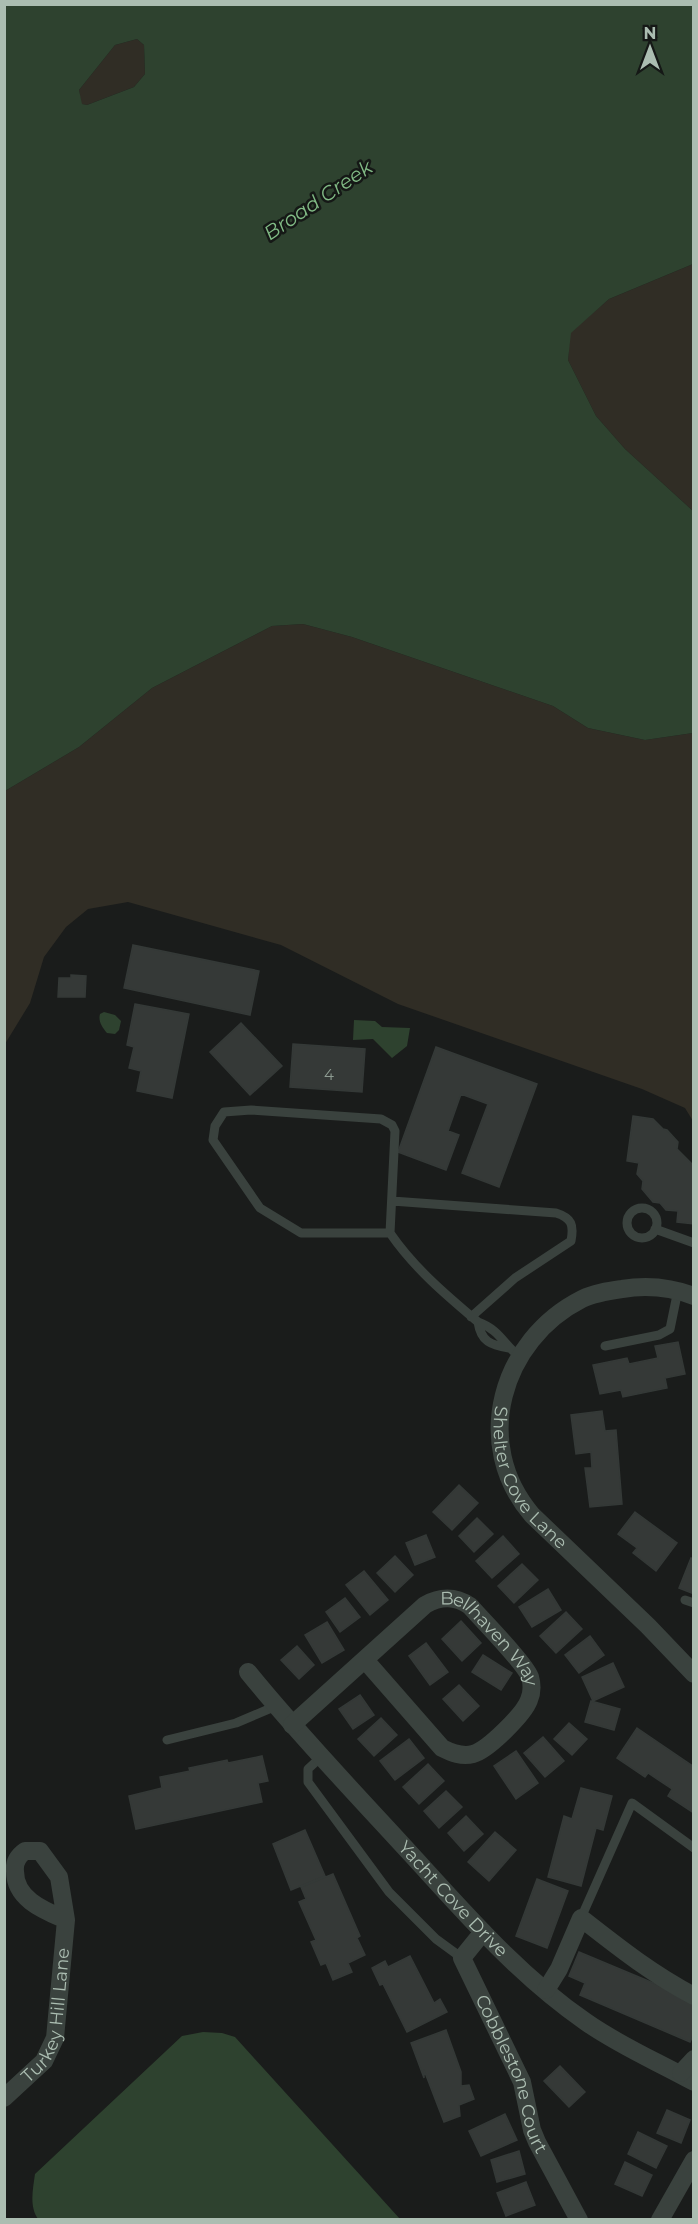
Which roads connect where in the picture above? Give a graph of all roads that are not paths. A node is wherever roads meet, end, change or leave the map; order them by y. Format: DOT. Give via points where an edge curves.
graph roads {
  1 [pos="392,1201"];
  2 [pos="655,1229"];
  3 [pos="390,1233"];
  4 [pos="693,1243"];
  5 [pos="686,1293"];
  6 [pos="474,1320"];
  7 [pos="605,1346"];
  8 [pos="515,1353"];
  9 [pos="364,1660"];
  10 [pos="248,1672"];
  11 [pos="693,1674"];
  12 [pos="276,1706"];
  13 [pos="292,1725"];
  14 [pos="167,1740"];
  15 [pos="321,1757"];
  16 [pos="693,1849"];
  17 [pos="581,1918"];
  18 [pos="66,1920"];
  19 [pos="483,1932"];
  20 [pos="462,1958"];
  21 [pos="546,1990"];
  22 [pos="693,1996"];
  23 [pos="693,2059"];
  24 [pos="687,2078"];
  25 [pos="4,2098"];
  26 [pos="693,2160"];
  27 [pos="579,2220"];
  28 [pos="660,2220"];
  1 -- 3 [label="lane"];
  1 -- 3 [label="lane" via="395,1131 381,1119 235,1110 224,1113 215,1126 213,1140 260,1208 283,1223 301,1233"];
  1 -- 6 [label="lane" via="556,1213 572,1221 571,1241 515,1278"];
  2 -- 4 [label="lane"];
  3 -- 6 [label="lane" via="437,1287"];
  5 -- 7 [label="lane" via="670,1329 659,1335"];
  5 -- 8 [label="street, Shelter Cove Lane" via="636,1287 584,1298 550,1320"];
  6 -- 8 [label="lane" via="501,1335"];
  8 -- 11 [label="street, Shelter Cove Lane" via="501,1407 500,1446 513,1489 532,1515"];
  9 -- 9 [label="street, Bellhaven Way" via="425,1605 438,1599 460,1600 470,1606 526,1670 530,1698 483,1750 470,1755 455,1754 442,1748"];
  9 -- 13 [label="street, Bellhaven Way"];
  10 -- 12 [label="street, Yacht Cove Drive"];
  12 -- 13 [label="street, Yacht Cove Drive"];
  12 -- 14 [label="lane" via="236,1723"];
  13 -- 15 [label="street, Yacht Cove Drive"];
  15 -- 19 [label="street, Yacht Cove Drive"];
  15 -- 20 [label="lane" via="308,1769 308,1782 389,1892 436,1939"];
  16 -- 17 [label="lane" via="632,1803"];
  17 -- 21 [label="street"];
  17 -- 22 [label="street" via="651,1972"];
  18 -- 25 [label="street, Turkey Hill Lane" via="56,2038 44,2061"];
  19 -- 20 [label="street"];
  19 -- 21 [label="street, Yacht Cove Drive"];
  20 -- 27 [label="street, Cobblestone Court" via="522,2082 537,2142"];
  21 -- 24 [label="street, Yacht Cove Drive" via="587,2023"];
  23 -- 24 [label="street"];
  26 -- 28 [label="street"];
}
